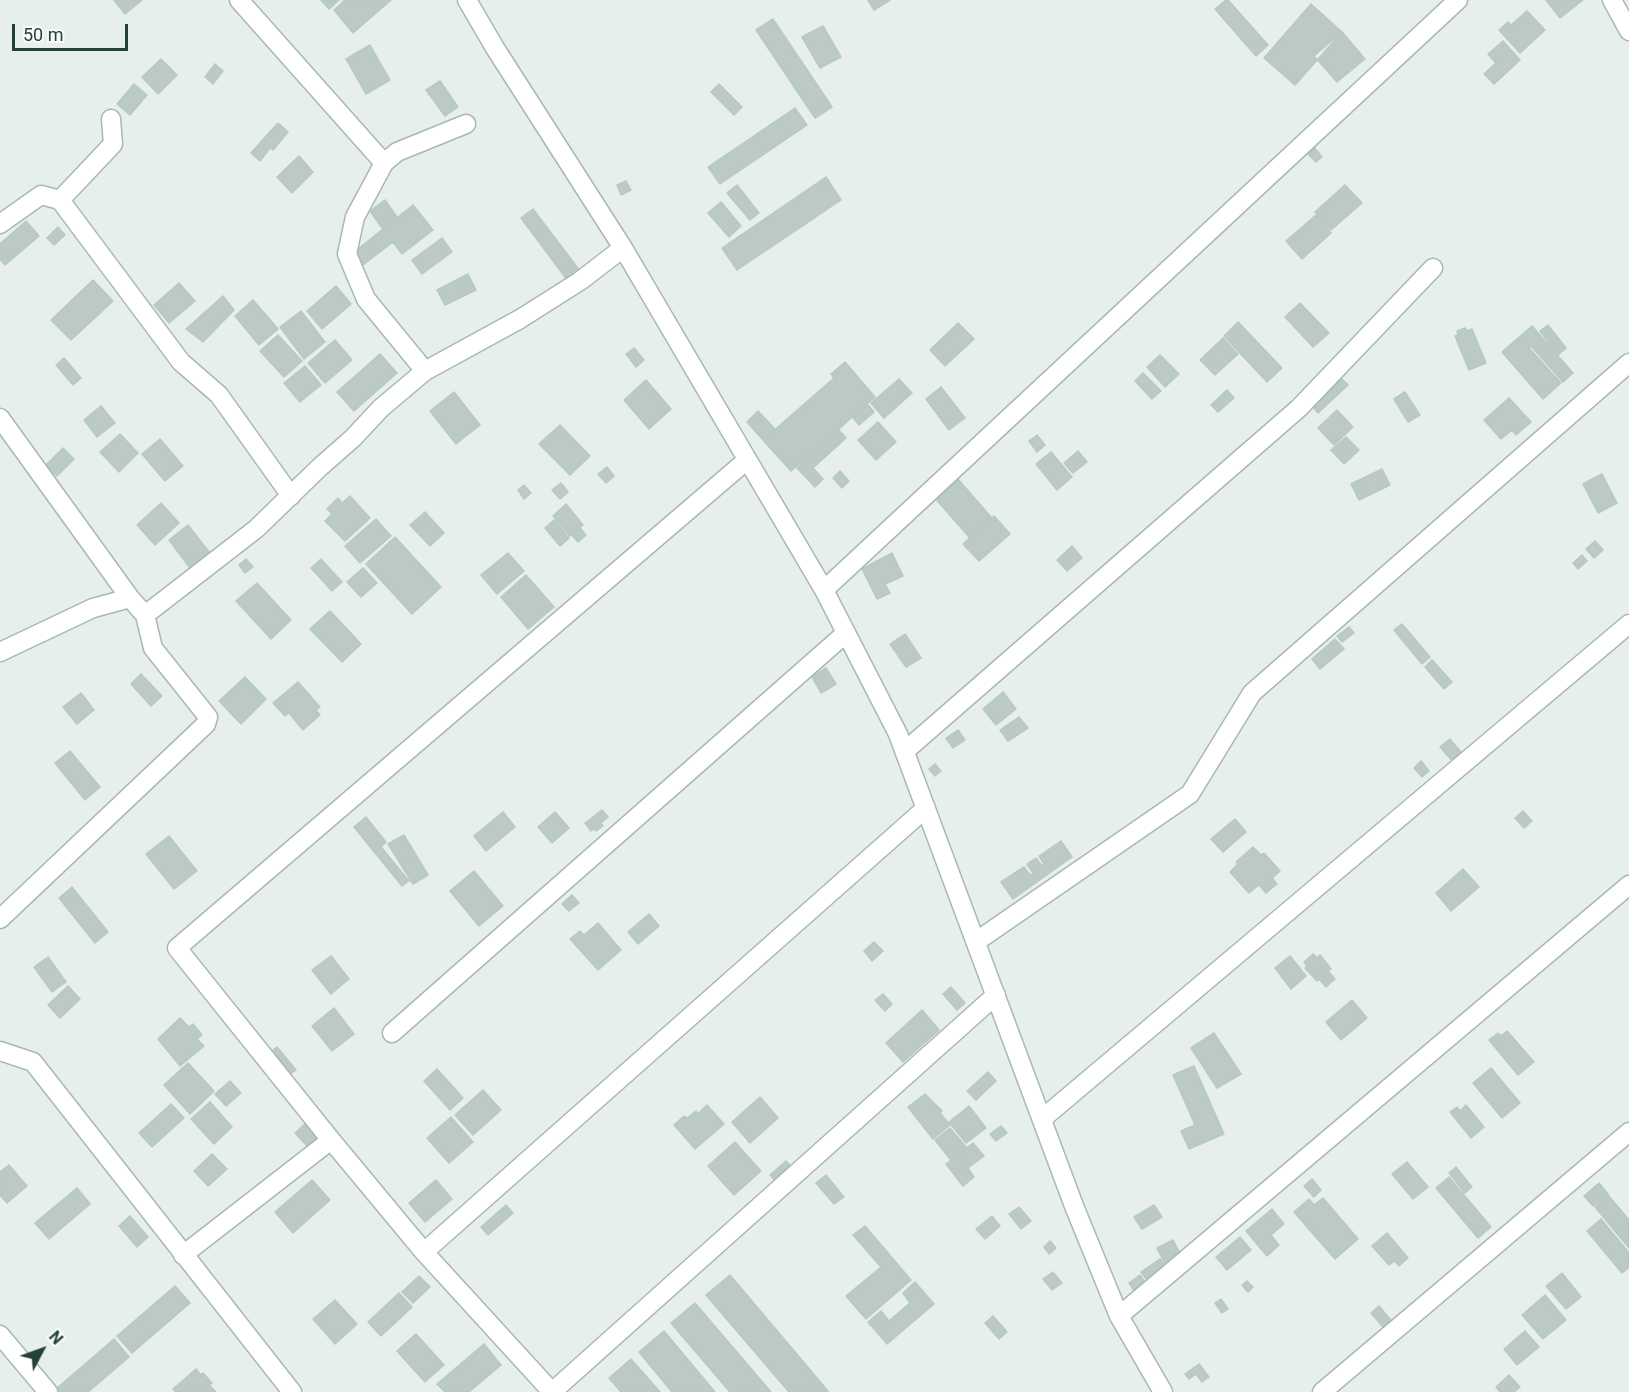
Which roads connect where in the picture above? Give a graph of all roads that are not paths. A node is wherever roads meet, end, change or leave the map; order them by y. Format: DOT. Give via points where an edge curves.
graph roads {
  1 [pos="239,0"];
  2 [pos="467,0"];
  3 [pos="1458,0"];
  4 [pos="1612,0"];
  5 [pos="1629,31"];
  6 [pos="111,119"];
  7 [pos="466,124"];
  8 [pos="384,162"];
  9 [pos="60,200"];
  10 [pos="0,224"];
  11 [pos="623,248"];
  12 [pos="1433,268"];
  13 [pos="1629,363"];
  14 [pos="425,371"];
  15 [pos="0,418"];
  16 [pos="747,460"];
  17 [pos="291,496"];
  18 [pos="824,590"];
  19 [pos="130,598"];
  20 [pos="145,615"];
  21 [pos="1629,624"];
  22 [pos="846,633"];
  23 [pos="0,652"];
  24 [pos="905,751"];
  25 [pos="926,808"];
  26 [pos="1629,885"];
  27 [pos="0,919"];
  28 [pos="977,941"];
  29 [pos="996,995"];
  30 [pos="392,1033"];
  31 [pos="0,1052"];
  32 [pos="1042,1119"];
  33 [pos="1629,1132"];
  34 [pos="331,1140"];
  35 [pos="424,1252"];
  36 [pos="183,1255"];
  37 [pos="1119,1316"];
  38 [pos="0,1335"];
  39 [pos="48,1392"];
  40 [pos="292,1392"];
  41 [pos="552,1392"];
  42 [pos="1163,1392"];
  43 [pos="1322,1392"];
  1 -- 8 [label="street"];
  2 -- 11 [label="street"];
  3 -- 18 [label="street"];
  4 -- 5 [label="street"];
  6 -- 9 [label="street" via="112,144"];
  7 -- 8 [label="street" via="397,152"];
  8 -- 14 [label="street" via="355,217 346,254 366,299"];
  9 -- 10 [label="street" via="41,195"];
  9 -- 17 [label="street" via="181,362 219,395"];
  11 -- 14 [label="street" via="520,319"];
  11 -- 16 [label="street"];
  12 -- 24 [label="street" via="1299,408"];
  13 -- 28 [label="street" via="1252,693 1190,794"];
  14 -- 17 [label="street"];
  15 -- 19 [label="street"];
  16 -- 18 [label="street"];
  16 -- 34 [label="street" via="177,948"];
  17 -- 20 [label="street" via="256,529"];
  18 -- 22 [label="street"];
  19 -- 20 [label="street"];
  19 -- 23 [label="street" via="93,608"];
  20 -- 27 [label="street" via="153,648 205,711 206,724"];
  21 -- 32 [label="street"];
  22 -- 24 [label="street"];
  22 -- 30 [label="street"];
  24 -- 25 [label="street"];
  25 -- 28 [label="street"];
  25 -- 35 [label="street"];
  26 -- 37 [label="street"];
  28 -- 29 [label="street"];
  29 -- 32 [label="street"];
  29 -- 41 [label="street"];
  31 -- 36 [label="street" via="33,1062"];
  32 -- 37 [label="street"];
  33 -- 43 [label="street"];
  34 -- 35 [label="street"];
  34 -- 36 [label="street"];
  35 -- 41 [label="street"];
  36 -- 40 [label="street"];
  37 -- 42 [label="street"];
  38 -- 39 [label="street"];
}
